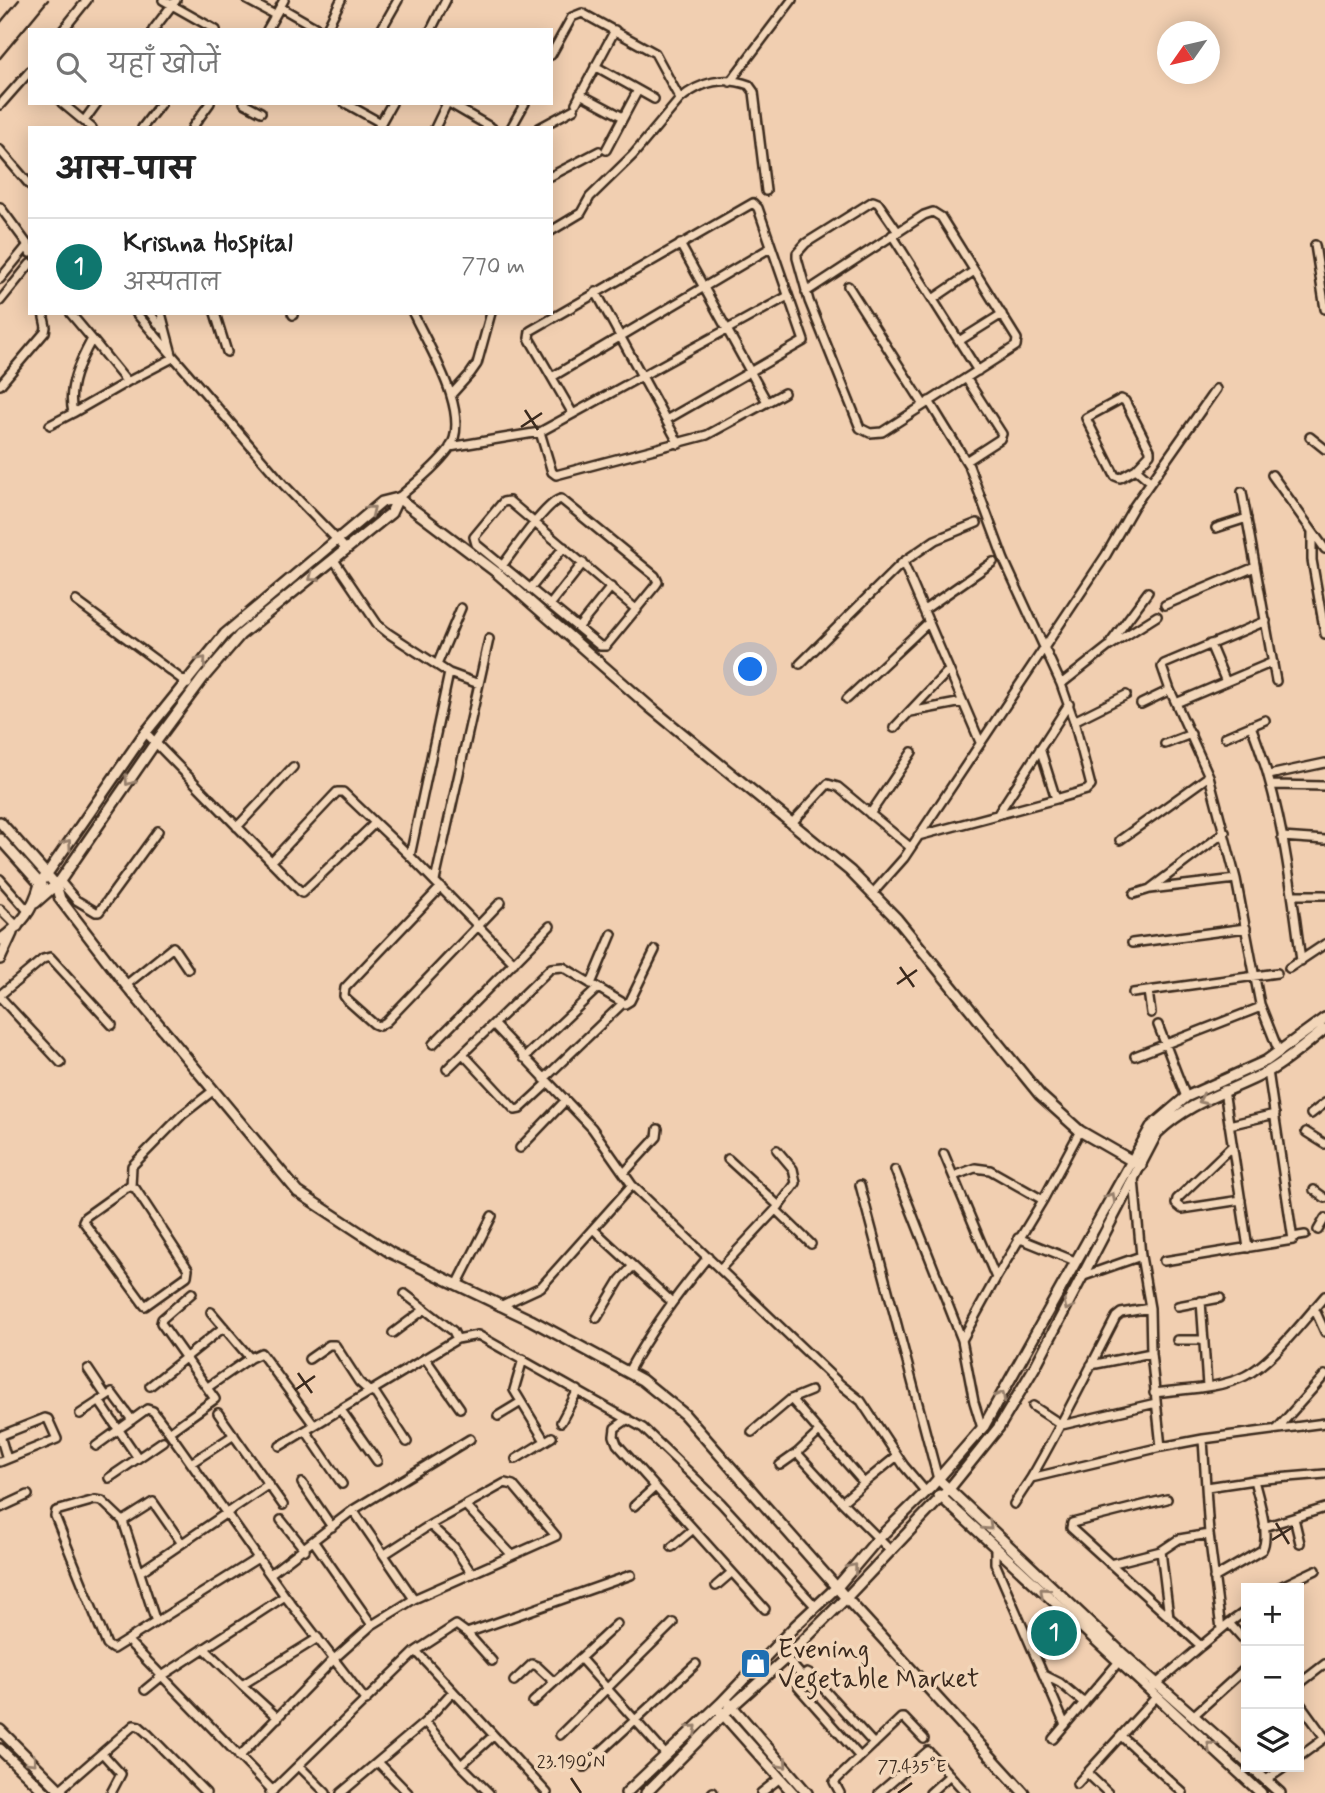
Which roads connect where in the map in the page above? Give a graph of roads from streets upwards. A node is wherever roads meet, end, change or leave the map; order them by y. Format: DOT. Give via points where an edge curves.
graph roads {
  1 [pos="87,0"];
  2 [pos="163,0"];
  3 [pos="247,0"];
  4 [pos="341,0"];
  5 [pos="398,0"];
  6 [pos="446,0"];
  7 [pos="792,0"];
  8 [pos="174,3"];
  9 [pos="282,4"];
  10 [pos="275,15"];
  11 [pos="65,28"];
  12 [pos="155,28"];
  13 [pos="212,28"];
  14 [pos="268,28"];
  15 [pos="317,28"];
  16 [pos="327,28"];
  17 [pos="382,28"];
  18 [pos="433,28"];
  19 [pos="615,30"];
  20 [pos="553,51"];
  21 [pos="595,66"];
  22 [pos="28,75"];
  23 [pos="727,82"];
  24 [pos="638,90"];
  25 [pos="580,94"];
  26 [pos="654,99"];
  27 [pos="681,99"];
  28 [pos="0,105"];
  29 [pos="64,105"];
  30 [pos="96,105"];
  31 [pos="159,105"];
  32 [pos="208,105"];
  33 [pos="248,105"];
  34 [pos="348,105"];
  35 [pos="391,105"];
  36 [pos="447,105"];
  37 [pos="452,105"];
  38 [pos="523,105"];
  39 [pos="261,112"];
  40 [pos="623,117"];
  41 [pos="84,121"];
  42 [pos="90,126"];
  43 [pos="144,126"];
  44 [pos="193,126"];
  45 [pos="379,126"];
  46 [pos="436,126"];
  47 [pos="488,126"];
  48 [pos="512,126"];
  49 [pos="542,126"];
  50 [pos="0,150"];
  51 [pos="553,175"];
  52 [pos="28,183"];
  53 [pos="766,191"];
  54 [pos="0,206"];
  55 [pos="553,231"];
  56 [pos="895,234"];
  57 [pos="680,244"];
  58 [pos="1315,245"];
  59 [pos="28,248"];
  60 [pos="770,248"];
  61 [pos="28,250"];
  62 [pos="28,266"];
  63 [pos="974,271"];
  64 [pos="1322,274"];
  65 [pos="0,279"];
  66 [pos="848,286"];
  67 [pos="704,287"];
  68 [pos="1324,289"];
  69 [pos="596,292"];
  70 [pos="806,292"];
  71 [pos="788,296"];
  72 [pos="933,299"];
  73 [pos="0,301"];
  74 [pos="1325,309"];
  75 [pos="1002,314"];
  76 [pos="43,315"];
  77 [pos="72,315"];
  78 [pos="138,315"];
  79 [pos="151,315"];
  80 [pos="161,315"];
  81 [pos="216,315"];
  82 [pos="414,315"];
  83 [pos="420,315"];
  84 [pos="490,315"];
  85 [pos="419,326"];
  86 [pos="727,329"];
  87 [pos="165,333"];
  88 [pos="620,336"];
  89 [pos="92,339"];
  90 [pos="959,341"];
  91 [pos="227,352"];
  92 [pos="173,358"];
  93 [pos="978,370"];
  94 [pos="751,371"];
  95 [pos="642,376"];
  96 [pos="552,377"];
  97 [pos="966,378"];
  98 [pos="127,382"];
  99 [pos="0,385"];
  100 [pos="1216,389"];
  101 [pos="784,393"];
  102 [pos="451,395"];
  103 [pos="767,402"];
  104 [pos="927,403"];
  105 [pos="73,413"];
  106 [pos="573,414"];
  107 [pos="666,420"];
  108 [pos="50,425"];
  109 [pos="540,432"];
  110 [pos="1310,437"];
  111 [pos="679,444"];
  112 [pos="450,447"];
  113 [pos="1325,449"];
  114 [pos="966,461"];
  115 [pos="1136,469"];
  116 [pos="1272,475"];
  117 [pos="1151,482"];
  118 [pos="1242,492"];
  119 [pos="398,498"];
  120 [pos="1247,517"];
  121 [pos="536,523"];
  122 [pos="977,523"];
  123 [pos="1216,528"];
  124 [pos="1312,531"];
  125 [pos="337,538"];
  126 [pos="564,547"];
  127 [pos="346,549"];
  128 [pos="1325,549"];
  129 [pos="334,560"];
  130 [pos="903,562"];
  131 [pos="993,562"];
  132 [pos="583,563"];
  133 [pos="502,566"];
  134 [pos="1255,567"];
  135 [pos="611,587"];
  136 [pos="530,589"];
  137 [pos="1148,592"];
  138 [pos="535,600"];
  139 [pos="76,601"];
  140 [pos="550,605"];
  141 [pos="1166,605"];
  142 [pos="461,608"];
  143 [pos="637,610"];
  144 [pos="924,610"];
  145 [pos="1157,616"];
  146 [pos="1266,621"];
  147 [pos="929,622"];
  148 [pos="578,628"];
  149 [pos="1325,634"];
  150 [pos="489,639"];
  151 [pos="1210,645"];
  152 [pos="1044,647"];
  153 [pos="1108,647"];
  154 [pos="1273,662"];
  155 [pos="800,664"];
  156 [pos="437,665"];
  157 [pos="949,670"];
  158 [pos="449,673"];
  159 [pos="185,681"];
  160 [pos="1276,681"];
  161 [pos="1226,682"];
  162 [pos="480,684"];
  163 [pos="1061,684"];
  164 [pos="195,690"];
  165 [pos="1170,690"];
  166 [pos="1126,695"];
  167 [pos="846,699"];
  168 [pos="963,702"];
  169 [pos="1176,703"];
  170 [pos="1069,704"];
  171 [pos="1141,704"];
  172 [pos="909,712"];
  173 [pos="1265,720"];
  174 [pos="1074,721"];
  175 [pos="1251,726"];
  176 [pos="894,728"];
  177 [pos="145,732"];
  178 [pos="1191,734"];
  179 [pos="1225,737"];
  180 [pos="980,742"];
  181 [pos="155,743"];
  182 [pos="1165,744"];
  183 [pos="1040,748"];
  184 [pos="912,751"];
  185 [pos="1325,763"];
  186 [pos="293,767"];
  187 [pos="1269,775"];
  188 [pos="1209,776"];
  189 [pos="1272,785"];
  190 [pos="1325,786"];
  191 [pos="1056,799"];
  192 [pos="870,814"];
  193 [pos="998,814"];
  194 [pos="0,822"];
  195 [pos="375,823"];
  196 [pos="792,823"];
  197 [pos="237,827"];
  198 [pos="158,831"];
  199 [pos="1225,832"];
  200 [pos="918,836"];
  201 [pos="1282,837"];
  202 [pos="0,839"];
  203 [pos="1120,840"];
  204 [pos="1325,840"];
  205 [pos="910,847"];
  206 [pos="410,856"];
  207 [pos="271,862"];
  208 [pos="47,875"];
  209 [pos="0,879"];
  210 [pos="1236,879"];
  211 [pos="58,883"];
  212 [pos="40,884"];
  213 [pos="438,884"];
  214 [pos="1150,889"];
  215 [pos="48,894"];
  216 [pos="872,894"];
  217 [pos="1133,894"];
  218 [pos="1293,895"];
  219 [pos="1325,895"];
  220 [pos="60,900"];
  221 [pos="501,902"];
  222 [pos="35,903"];
  223 [pos="0,909"];
  224 [pos="29,912"];
  225 [pos="478,925"];
  226 [pos="550,926"];
  227 [pos="1246,928"];
  228 [pos="15,929"];
  229 [pos="612,934"];
  230 [pos="0,940"];
  231 [pos="1132,943"];
  232 [pos="1325,944"];
  233 [pos="654,950"];
  234 [pos="0,959"];
  235 [pos="1301,961"];
  236 [pos="514,963"];
  237 [pos="1289,968"];
  238 [pos="188,969"];
  239 [pos="1277,973"];
  240 [pos="1254,976"];
  241 [pos="126,985"];
  242 [pos="594,986"];
  243 [pos="1148,991"];
  244 [pos="1133,993"];
  245 [pos="0,996"];
  246 [pos="622,1004"];
  247 [pos="1261,1007"];
  248 [pos="1152,1013"];
  249 [pos="1325,1017"];
  250 [pos="112,1025"];
  251 [pos="494,1025"];
  252 [pos="1157,1026"];
  253 [pos="1325,1029"];
  254 [pos="433,1044"];
  255 [pos="1165,1045"];
  256 [pos="1279,1052"];
  257 [pos="464,1055"];
  258 [pos="1135,1056"];
  259 [pos="524,1058"];
  260 [pos="61,1063"];
  261 [pos="447,1069"];
  262 [pos="1268,1071"];
  263 [pos="546,1081"];
  264 [pos="1224,1090"];
  265 [pos="210,1093"];
  266 [pos="1186,1097"];
  267 [pos="565,1101"];
  268 [pos="1325,1103"];
  269 [pos="1275,1114"];
  270 [pos="1311,1114"];
  271 [pos="1229,1125"];
  272 [pos="658,1129"];
  273 [pos="1080,1131"];
  274 [pos="1306,1132"];
  275 [pos="1325,1144"];
  276 [pos="1232,1146"];
  277 [pos="520,1148"];
  278 [pos="777,1150"];
  279 [pos="944,1154"];
  280 [pos="727,1159"];
  281 [pos="1131,1160"];
  282 [pos="1141,1166"];
  283 [pos="895,1170"];
  284 [pos="625,1172"];
  285 [pos="954,1175"];
  286 [pos="1134,1179"];
  287 [pos="632,1185"];
  288 [pos="860,1185"];
  289 [pos="131,1187"];
  290 [pos="1314,1190"];
  291 [pos="1325,1198"];
  292 [pos="1043,1200"];
  293 [pos="1241,1200"];
  294 [pos="777,1208"];
  295 [pos="492,1216"];
  296 [pos="1325,1218"];
  297 [pos="593,1229"];
  298 [pos="1318,1230"];
  299 [pos="1305,1235"];
  300 [pos="1293,1237"];
  301 [pos="1018,1238"];
  302 [pos="811,1244"];
  303 [pos="1248,1248"];
  304 [pos="1142,1256"];
  305 [pos="708,1257"];
  306 [pos="1075,1261"];
  307 [pos="1164,1261"];
  308 [pos="633,1266"];
  309 [pos="721,1268"];
  310 [pos="1084,1276"];
  311 [pos="996,1278"];
  312 [pos="457,1285"];
  313 [pos="192,1293"];
  314 [pos="405,1294"];
  315 [pos="1325,1296"];
  316 [pos="1220,1298"];
  317 [pos="1201,1301"];
  318 [pos="672,1302"];
  319 [pos="500,1306"];
  320 [pos="1178,1306"];
  321 [pos="1150,1308"];
  322 [pos="1314,1308"];
  323 [pos="425,1310"];
  324 [pos="211,1312"];
  325 [pos="597,1318"];
  326 [pos="224,1327"];
  327 [pos="1325,1332"];
  328 [pos="393,1333"];
  329 [pos="457,1339"];
  330 [pos="1177,1339"];
  331 [pos="962,1340"];
  332 [pos="1204,1340"];
  333 [pos="1151,1353"];
  334 [pos="187,1358"];
  335 [pos="250,1358"];
  336 [pos="425,1358"];
  337 [pos="309,1359"];
  338 [pos="523,1359"];
  339 [pos="1091,1364"];
  340 [pos="88,1369"];
  341 [pos="628,1372"];
  342 [pos="1325,1375"];
  343 [pos="150,1386"];
  344 [pos="1207,1386"];
  345 [pos="208,1387"];
  346 [pos="578,1390"];
  347 [pos="371,1391"];
  348 [pos="811,1391"];
  349 [pos="1154,1393"];
  350 [pos="103,1399"];
  351 [pos="791,1399"];
  352 [pos="521,1402"];
  353 [pos="1156,1403"];
  354 [pos="1033,1406"];
  355 [pos="460,1408"];
  356 [pos="341,1409"];
  357 [pos="218,1413"];
  358 [pos="80,1414"];
  359 [pos="498,1416"];
  360 [pos="628,1419"];
  361 [pos="132,1420"];
  362 [pos="561,1422"];
  363 [pos="1325,1423"];
  364 [pos="1062,1424"];
  365 [pos="314,1425"];
  366 [pos="982,1428"];
  367 [pos="119,1430"];
  368 [pos="1276,1430"];
  369 [pos="306,1431"];
  370 [pos="169,1432"];
  371 [pos="752,1432"];
  372 [pos="819,1432"];
  373 [pos="234,1435"];
  374 [pos="470,1439"];
  375 [pos="1203,1439"];
  376 [pos="163,1441"];
  377 [pos="407,1442"];
  378 [pos="96,1446"];
  379 [pos="280,1446"];
  380 [pos="1160,1447"];
  381 [pos="797,1453"];
  382 [pos="897,1456"];
  383 [pos="138,1458"];
  384 [pos="516,1459"];
  385 [pos="4,1460"];
  386 [pos="377,1461"];
  387 [pos="191,1463"];
  388 [pos="780,1465"];
  389 [pos="1325,1474"];
  390 [pos="109,1478"];
  391 [pos="1031,1478"];
  392 [pos="1254,1480"];
  393 [pos="302,1483"];
  394 [pos="864,1483"];
  395 [pos="269,1484"];
  396 [pos="342,1484"];
  397 [pos="932,1486"];
  398 [pos="654,1488"];
  399 [pos="1207,1488"];
  400 [pos="949,1489"];
  401 [pos="28,1495"];
  402 [pos="941,1497"];
  403 [pos="1167,1499"];
  404 [pos="842,1502"];
  405 [pos="1014,1504"];
  406 [pos="283,1505"];
  407 [pos="465,1505"];
  408 [pos="634,1506"];
  409 [pos="0,1508"];
  410 [pos="1325,1509"];
  411 [pos="353,1510"];
  412 [pos="226,1513"];
  413 [pos="1294,1518"];
  414 [pos="281,1520"];
  415 [pos="123,1521"];
  416 [pos="430,1525"];
  417 [pos="332,1527"];
  418 [pos="1264,1527"];
  419 [pos="692,1530"];
  420 [pos="1209,1534"];
  421 [pos="877,1539"];
  422 [pos="181,1542"];
  423 [pos="314,1542"];
  424 [pos="1300,1544"];
  425 [pos="995,1546"];
  426 [pos="672,1547"];
  427 [pos="304,1550"];
  428 [pos="891,1551"];
  429 [pos="1161,1551"];
  430 [pos="385,1554"];
  431 [pos="512,1555"];
  432 [pos="258,1558"];
  433 [pos="1110,1564"];
  434 [pos="1316,1570"];
  435 [pos="140,1572"];
  436 [pos="732,1573"];
  437 [pos="270,1574"];
  438 [pos="472,1574"];
  439 [pos="631,1575"];
  440 [pos="1214,1578"];
  441 [pos="1289,1583"];
  442 [pos="716,1586"];
  443 [pos="838,1586"];
  444 [pos="285,1595"];
  445 [pos="846,1598"];
  446 [pos="414,1599"];
  447 [pos="815,1606"];
  448 [pos="765,1609"];
  449 [pos="1241,1615"];
  450 [pos="1169,1617"];
  451 [pos="156,1622"];
  452 [pos="673,1623"];
  453 [pos="1229,1623"];
  454 [pos="617,1624"];
  455 [pos="372,1625"];
  456 [pos="1222,1629"];
  457 [pos="467,1633"];
  458 [pos="1241,1636"];
  459 [pos="318,1638"];
  460 [pos="128,1642"];
  461 [pos="1201,1646"];
  462 [pos="204,1648"];
  463 [pos="416,1651"];
  464 [pos="580,1658"];
  465 [pos="786,1658"];
  466 [pos="334,1659"];
  467 [pos="1121,1659"];
  468 [pos="492,1661"];
  469 [pos="696,1664"];
  470 [pos="1325,1664"];
  471 [pos="1241,1673"];
  472 [pos="801,1675"];
  473 [pos="1044,1675"];
  474 [pos="162,1676"];
  475 [pos="1304,1680"];
  476 [pos="514,1681"];
  477 [pos="554,1682"];
  478 [pos="243,1685"];
  479 [pos="145,1689"];
  480 [pos="607,1689"];
  481 [pos="1155,1689"];
  482 [pos="453,1691"];
  483 [pos="366,1701"];
  484 [pos="533,1702"];
  485 [pos="729,1702"];
  486 [pos="1084,1703"];
  487 [pos="717,1707"];
  488 [pos="1304,1709"];
  489 [pos="724,1715"];
  490 [pos="1194,1715"];
  491 [pos="278,1718"];
  492 [pos="635,1721"];
  493 [pos="425,1722"];
  494 [pos="1065,1725"];
  495 [pos="0,1730"];
  496 [pos="560,1735"];
  497 [pos="492,1736"];
  498 [pos="1121,1736"];
  499 [pos="1325,1738"];
  500 [pos="924,1739"];
  501 [pos="1053,1739"];
  502 [pos="874,1744"];
  503 [pos="0,1749"];
  504 [pos="1304,1753"];
  505 [pos="103,1754"];
  506 [pos="666,1755"];
  507 [pos="240,1757"];
  508 [pos="860,1757"];
  509 [pos="1241,1757"];
  510 [pos="379,1762"];
  511 [pos="461,1765"];
  512 [pos="299,1766"];
  513 [pos="584,1767"];
  514 [pos="1257,1772"];
  515 [pos="1278,1772"];
  516 [pos="1087,1773"];
  517 [pos="950,1775"];
  518 [pos="780,1778"];
  519 [pos="1266,1780"];
  520 [pos="1077,1784"];
  521 [pos="651,1791"];
  522 [pos="60,1792"];
  523 [pos="272,1792"];
  524 [pos="544,1792"];
  525 [pos="46,1793"];
  526 [pos="111,1793"];
  527 [pos="206,1793"];
  528 [pos="326,1793"];
  529 [pos="341,1793"];
  530 [pos="408,1793"];
  531 [pos="489,1793"];
  532 [pos="626,1793"];
  533 [pos="761,1793"];
  534 [pos="793,1793"];
  535 [pos="807,1793"];
  536 [pos="840,1793"];
  537 [pos="879,1793"];
  538 [pos="930,1793"];
  539 [pos="966,1793"];
  540 [pos="1024,1793"];
  541 [pos="1108,1793"];
  542 [pos="1183,1793"];
  543 [pos="1261,1793"];
  544 [pos="1280,1793"];
  1 -- 11 [label="street"];
  2 -- 8 [label="street"];
  3 -- 10 [label="street"];
  4 -- 16 [label="street"];
  5 -- 17 [label="street"];
  6 -- 18 [label="street"];
  7 -- 23 [label="street"];
  8 -- 12 [label="street"];
  8 -- 13 [label="street"];
  9 -- 10 [label="street"];
  9 -- 15 [label="street"];
  10 -- 14 [label="street"];
  19 -- 20 [label="street" via="579,13 572,17"];
  19 -- 21 [label="street"];
  19 -- 27 [label="street" via="659,58"];
  21 -- 24 [label="street"];
  21 -- 25 [label="street"];
  22 -- 28 [label="street"];
  23 -- 27 [label="street" via="698,86"];
  23 -- 53 [label="street" via="747,84 754,92"];
  24 -- 26 [label="street"];
  24 -- 40 [label="street"];
  25 -- 40 [label="street"];
  25 -- 49 [label="street" via="575,106"];
  27 -- 55 [label="street" via="590,197 581,214"];
  29 -- 41 [label="street"];
  30 -- 41 [label="street"];
  31 -- 43 [label="street"];
  32 -- 44 [label="street"];
  33 -- 39 [label="street"];
  34 -- 45 [label="street"];
  35 -- 45 [label="street"];
  36 -- 46 [label="street"];
  37 -- 47 [label="street"];
  38 -- 48 [label="street"];
  40 -- 51 [label="street" via="602,150"];
  41 -- 42 [label="street"];
  50 -- 52 [label="street"];
  54 -- 59 [label="street"];
  56 -- 63 [label="street" via="933,212 941,217"];
  56 -- 70 [label="street"];
  56 -- 70 [label="street" via="873,201 806,243 797,253"];
  56 -- 72 [label="street"];
  57 -- 60 [label="street" via="750,203 758,208"];
  57 -- 67 [label="street"];
  57 -- 69 [label="street"];
  58 -- 64 [label="street"];
  60 -- 67 [label="street"];
  60 -- 71 [label="street"];
  61 -- 65 [label="street"];
  62 -- 73 [label="street"];
  63 -- 72 [label="street"];
  63 -- 75 [label="street"];
  64 -- 68 [label="street"];
  66 -- 104 [label="street"];
  67 -- 86 [label="street"];
  67 -- 88 [label="street"];
  68 -- 74 [label="street"];
  69 -- 88 [label="street"];
  69 -- 96 [label="street" via="528,333"];
  70 -- 104 [label="street" via="860,428 882,432"];
  71 -- 86 [label="street"];
  71 -- 94 [label="street" via="804,341"];
  72 -- 90 [label="street"];
  75 -- 90 [label="street"];
  75 -- 93 [label="street" via="1018,343"];
  76 -- 99 [label="street" via="45,332"];
  77 -- 89 [label="street"];
  78 -- 92 [label="street"];
  79 -- 87 [label="street"];
  80 -- 87 [label="street"];
  81 -- 91 [label="street"];
  82 -- 85 [label="street"];
  83 -- 85 [label="street"];
  84 -- 102 [label="street" via="477,364"];
  85 -- 102 [label="street"];
  86 -- 94 [label="street"];
  86 -- 95 [label="street"];
  87 -- 92 [label="street"];
  88 -- 95 [label="street"];
  88 -- 96 [label="street"];
  89 -- 98 [label="street"];
  89 -- 105 [label="street" via="72,385"];
  90 -- 93 [label="street"];
  92 -- 98 [label="street"];
  92 -- 125 [label="street"];
  93 -- 97 [label="street"];
  94 -- 103 [label="street"];
  94 -- 107 [label="street"];
  95 -- 106 [label="street"];
  95 -- 107 [label="street"];
  96 -- 106 [label="street"];
  97 -- 104 [label="street"];
  97 -- 114 [label="street" via="1002,434"];
  98 -- 105 [label="street"];
  100 -- 117 [label="street"];
  101 -- 103 [label="street"];
  102 -- 112 [label="street" via="455,426"];
  103 -- 111 [label="street" via="707,435"];
  104 -- 114 [label="street"];
  105 -- 108 [label="street"];
  106 -- 109 [label="street"];
  107 -- 111 [label="street"];
  109 -- 111 [label="street" via="556,475"];
  109 -- 112 [label="street"];
  110 -- 113 [label="street"];
  112 -- 119 [label="street"];
  114 -- 152 [label="street"];
  115 -- 115 [label="street" via="1115,476 1086,418 1121,399 1150,450"];
  115 -- 117 [label="street"];
  116 -- 124 [label="street"];
  117 -- 152 [label="street"];
  118 -- 120 [label="street"];
  125 -- 119 [label="street, one-way" via="382,502"];
  119 -- 127 [label="street" via="391,513"];
  119 -- 138 [label="street"];
  120 -- 123 [label="street"];
  120 -- 134 [label="street"];
  121 -- 126 [label="street"];
  121 -- 133 [label="street"];
  121 -- 133 [label="street" via="506,500 474,537"];
  121 -- 143 [label="street" via="556,500 564,500 654,576 658,582"];
  122 -- 130 [label="street" via="935,540"];
  124 -- 128 [label="street"];
  124 -- 149 [label="street" via="1312,560"];
  125 -- 127 [label="street"];
  159 -- 125 [label="street, one-way" via="232,626"];
  126 -- 132 [label="street"];
  126 -- 136 [label="street"];
  127 -- 129 [label="street"];
  129 -- 156 [label="street" via="379,625"];
  129 -- 164 [label="street, one-way" via="240,635"];
  130 -- 144 [label="street"];
  130 -- 155 [label="street"];
  131 -- 144 [label="street"];
  132 -- 135 [label="street"];
  132 -- 140 [label="street"];
  133 -- 136 [label="street"];
  134 -- 141 [label="street"];
  134 -- 146 [label="street"];
  135 -- 143 [label="street"];
  135 -- 148 [label="street"];
  136 -- 138 [label="street"];
  137 -- 153 [label="street"];
  138 -- 140 [label="street"];
  138 -- 196 [label="street" via="651,708"];
  139 -- 159 [label="street"];
  140 -- 148 [label="street"];
  142 -- 156 [label="street"];
  143 -- 148 [label="street" via="604,647"];
  144 -- 147 [label="street"];
  145 -- 153 [label="street"];
  146 -- 151 [label="street"];
  146 -- 154 [label="street"];
  147 -- 157 [label="street"];
  147 -- 167 [label="street"];
  150 -- 162 [label="street"];
  151 -- 161 [label="street"];
  151 -- 165 [label="street" via="1162,665"];
  152 -- 163 [label="street"];
  152 -- 180 [label="street"];
  153 -- 163 [label="street"];
  154 -- 160 [label="street"];
  154 -- 161 [label="street"];
  156 -- 158 [label="street"];
  157 -- 168 [label="street"];
  157 -- 172 [label="street"];
  158 -- 162 [label="street"];
  158 -- 206 [label="street"];
  159 -- 164 [label="street"];
  159 -- 177 [label="street"];
  161 -- 169 [label="street"];
  162 -- 213 [label="street"];
  163 -- 170 [label="street"];
  164 -- 181 [label="street"];
  165 -- 169 [label="street"];
  165 -- 171 [label="street"];
  166 -- 174 [label="street"];
  168 -- 172 [label="street"];
  168 -- 180 [label="street"];
  169 -- 178 [label="street"];
  170 -- 174 [label="street"];
  170 -- 183 [label="street"];
  172 -- 176 [label="street"];
  173 -- 175 [label="street"];
  174 -- 191 [label="street" via="1091,786"];
  175 -- 179 [label="street"];
  175 -- 187 [label="street"];
  177 -- 181 [label="street"];
  208 -- 177 [label="street, one-way"];
  178 -- 182 [label="street"];
  178 -- 188 [label="street"];
  180 -- 200 [label="street"];
  181 -- 197 [label="street"];
  181 -- 211 [label="street, one-way"];
  183 -- 191 [label="street"];
  183 -- 193 [label="street"];
  184 -- 192 [label="street"];
  185 -- 187 [label="street"];
  186 -- 197 [label="street"];
  187 -- 189 [label="street"];
  188 -- 199 [label="street"];
  188 -- 203 [label="street"];
  189 -- 190 [label="street"];
  189 -- 201 [label="street"];
  191 -- 193 [label="street"];
  192 -- 196 [label="street" via="828,784"];
  192 -- 205 [label="street"];
  193 -- 200 [label="street"];
  194 -- 208 [label="street"];
  195 -- 206 [label="street"];
  195 -- 207 [label="street" via="305,893"];
  195 -- 207 [label="street" via="343,792 337,793"];
  196 -- 216 [label="street"];
  197 -- 207 [label="street"];
  198 -- 211 [label="street" via="99,912"];
  199 -- 210 [label="street"];
  199 -- 214 [label="street"];
  200 -- 205 [label="street"];
  201 -- 204 [label="street"];
  201 -- 218 [label="street"];
  202 -- 212 [label="street"];
  205 -- 216 [label="street"];
  206 -- 213 [label="street"];
  208 -- 211 [label="street"];
  208 -- 212 [label="street"];
  209 -- 224 [label="street"];
  210 -- 214 [label="street"];
  210 -- 227 [label="street"];
  211 -- 215 [label="street"];
  211 -- 220 [label="street"];
  212 -- 215 [label="street"];
  212 -- 222 [label="street"];
  213 -- 225 [label="street"];
  213 -- 225 [label="street" via="345,988 347,1000 374,1024 383,1024"];
  214 -- 217 [label="street"];
  215 -- 220 [label="street"];
  215 -- 222 [label="street"];
  216 -- 273 [label="street" via="1040,1095"];
  218 -- 219 [label="street"];
  218 -- 235 [label="street"];
  220 -- 241 [label="street"];
  221 -- 225 [label="street"];
  222 -- 224 [label="street"];
  223 -- 228 [label="street"];
  224 -- 228 [label="street"];
  225 -- 236 [label="street"];
  226 -- 236 [label="street"];
  227 -- 231 [label="street"];
  227 -- 240 [label="street"];
  228 -- 230 [label="street"];
  228 -- 234 [label="street"];
  229 -- 242 [label="street"];
  232 -- 235 [label="street"];
  233 -- 246 [label="street" via="630,1001"];
  235 -- 237 [label="street"];
  236 -- 254 [label="street"];
  238 -- 241 [label="street" via="173,947"];
  239 -- 240 [label="street"];
  240 -- 243 [label="street"];
  240 -- 247 [label="street"];
  241 -- 265 [label="street"];
  242 -- 246 [label="street"];
  242 -- 251 [label="street" via="556,966"];
  242 -- 259 [label="street"];
  243 -- 244 [label="street"];
  243 -- 248 [label="street"];
  245 -- 250 [label="street" via="50,957"];
  245 -- 260 [label="street"];
  246 -- 263 [label="street"];
  247 -- 255 [label="street"];
  247 -- 256 [label="street"];
  249 -- 256 [label="street"];
  251 -- 257 [label="street"];
  251 -- 259 [label="street"];
  252 -- 255 [label="street"];
  253 -- 262 [label="street"];
  255 -- 258 [label="street"];
  255 -- 266 [label="street"];
  256 -- 266 [label="street"];
  257 -- 261 [label="street"];
  257 -- 263 [label="street" via="515,1110"];
  259 -- 263 [label="street"];
  262 -- 264 [label="street"];
  262 -- 269 [label="street"];
  263 -- 267 [label="street"];
  264 -- 271 [label="street"];
  264 -- 282 [label="street, one-way" via="1171,1119 1152,1140"];
  265 -- 289 [label="street" via="132,1166"];
  265 -- 312 [label="street" via="298,1192 391,1254"];
  266 -- 281 [label="street" via="1151,1127"];
  267 -- 277 [label="street"];
  267 -- 284 [label="street"];
  268 -- 270 [label="street"];
  269 -- 271 [label="street"];
  269 -- 300 [label="street"];
  271 -- 276 [label="street"];
  272 -- 284 [label="street" via="657,1138"];
  273 -- 281 [label="street"];
  273 -- 292 [label="street"];
  274 -- 275 [label="street"];
  276 -- 293 [label="street"];
  276 -- 293 [label="street" via="1176,1201 1182,1209"];
  278 -- 294 [label="street" via="797,1179"];
  279 -- 285 [label="street"];
  280 -- 294 [label="street"];
  281 -- 282 [label="street"];
  306 -- 281 [label="street, one-way"];
  282 -- 286 [label="street"];
  283 -- 331 [label="street"];
  284 -- 287 [label="street"];
  285 -- 292 [label="street" via="975,1168 990,1170"];
  285 -- 311 [label="street"];
  286 -- 304 [label="street"];
  286 -- 310 [label="street"];
  287 -- 297 [label="street"];
  287 -- 305 [label="street"];
  288 -- 397 [label="street"];
  289 -- 289 [label="street" via="188,1269 187,1276 145,1306 83,1221"];
  290 -- 291 [label="street"];
  292 -- 301 [label="street"];
  293 -- 303 [label="street"];
  294 -- 302 [label="street"];
  294 -- 309 [label="street"];
  295 -- 312 [label="street"];
  296 -- 298 [label="street"];
  297 -- 308 [label="street"];
  297 -- 319 [label="street" via="541,1287"];
  299 -- 300 [label="street"];
  300 -- 303 [label="street" via="1291,1242"];
  301 -- 306 [label="street"];
  301 -- 311 [label="street"];
  303 -- 307 [label="street"];
  304 -- 310 [label="street"];
  304 -- 321 [label="street"];
  305 -- 309 [label="street"];
  305 -- 318 [label="street"];
  366 -- 306 [label="street, one-way"];
  308 -- 318 [label="street"];
  308 -- 325 [label="street"];
  309 -- 382 [label="street" via="861,1401"];
  310 -- 400 [label="street, one-way" via="999,1427"];
  311 -- 331 [label="street"];
  312 -- 319 [label="street"];
  313 -- 334 [label="street" via="161,1321"];
  314 -- 323 [label="street"];
  315 -- 322 [label="street"];
  316 -- 317 [label="street"];
  317 -- 320 [label="street"];
  317 -- 332 [label="street"];
  318 -- 341 [label="street"];
  319 -- 341 [label="street"];
  321 -- 333 [label="street"];
  321 -- 339 [label="street" via="1116,1317"];
  322 -- 327 [label="street"];
  322 -- 344 [label="street" via="1257,1368 1237,1379"];
  323 -- 328 [label="street"];
  323 -- 329 [label="street"];
  324 -- 326 [label="street"];
  326 -- 334 [label="street"];
  326 -- 335 [label="street"];
  329 -- 336 [label="street"];
  329 -- 338 [label="street" via="478,1335"];
  330 -- 332 [label="street"];
  331 -- 366 [label="street"];
  332 -- 344 [label="street"];
  333 -- 339 [label="street"];
  333 -- 349 [label="street"];
  334 -- 343 [label="street"];
  334 -- 345 [label="street"];
  335 -- 345 [label="street"];
  335 -- 365 [label="street" via="264,1354"];
  336 -- 347 [label="street"];
  336 -- 355 [label="street"];
  337 -- 347 [label="street" via="335,1345 359,1382"];
  338 -- 346 [label="street"];
  338 -- 352 [label="street" via="513,1387"];
  339 -- 364 [label="street"];
  340 -- 350 [label="street"];
  341 -- 443 [label="street" via="684,1414"];
  342 -- 368 [label="street"];
  344 -- 349 [label="street"];
  345 -- 370 [label="street" via="215,1401"];
  346 -- 360 [label="street"];
  346 -- 362 [label="street"];
  347 -- 356 [label="street"];
  347 -- 377 [label="street"];
  348 -- 351 [label="street"];
  349 -- 353 [label="street"];
  350 -- 358 [label="street"];
  350 -- 361 [label="street" via="114,1393"];
  350 -- 367 [label="street"];
  351 -- 371 [label="street"];
  351 -- 372 [label="street"];
  352 -- 359 [label="street"];
  352 -- 384 [label="street" via="548,1439"];
  353 -- 364 [label="street"];
  353 -- 380 [label="street"];
  354 -- 364 [label="street"];
  356 -- 365 [label="street"];
  356 -- 386 [label="street"];
  357 -- 373 [label="street"];
  360 -- 398 [label="street" via="615,1429 615,1440"];
  360 -- 447 [label="street" via="692,1474"];
  361 -- 367 [label="street"];
  361 -- 370 [label="street" via="150,1409"];
  363 -- 368 [label="street"];
  364 -- 391 [label="street"];
  365 -- 369 [label="street"];
  366 -- 397 [label="street"];
  367 -- 378 [label="street"];
  367 -- 383 [label="street"];
  368 -- 375 [label="street"];
  369 -- 379 [label="street"];
  369 -- 396 [label="street"];
  370 -- 387 [label="street"];
  372 -- 381 [label="street"];
  372 -- 394 [label="street"];
  373 -- 387 [label="street"];
  373 -- 395 [label="street"];
  374 -- 411 [label="street"];
  375 -- 380 [label="street"];
  375 -- 399 [label="street"];
  376 -- 383 [label="street"];
  380 -- 391 [label="street"];
  381 -- 388 [label="street"];
  381 -- 404 [label="street"];
  382 -- 394 [label="street"];
  382 -- 397 [label="street"];
  383 -- 390 [label="street"];
  385 -- 385 [label="street" via="57,1439 48,1419 2,1435"];
  387 -- 412 [label="street"];
  389 -- 392 [label="street"];
  391 -- 405 [label="street"];
  392 -- 399 [label="street"];
  392 -- 418 [label="street"];
  393 -- 417 [label="street"];
  394 -- 404 [label="street"];
  395 -- 406 [label="street"];
  395 -- 412 [label="street"];
  397 -- 400 [label="street"];
  397 -- 402 [label="street"];
  397 -- 421 [label="street"];
  398 -- 408 [label="street"];
  398 -- 419 [label="street"];
  399 -- 420 [label="street"];
  400 -- 402 [label="street"];
  400 -- 467 [label="street, one-way"];
  401 -- 409 [label="street"];
  402 -- 425 [label="street"];
  402 -- 428 [label="street"];
  403 -- 433 [label="street" via="1072,1523 1071,1528"];
  404 -- 421 [label="street"];
  407 -- 416 [label="street"];
  407 -- 431 [label="street"];
  407 -- 431 [label="street" via="499,1485 513,1485 556,1536"];
  410 -- 413 [label="street"];
  411 -- 417 [label="street"];
  411 -- 430 [label="street"];
  412 -- 422 [label="street"];
  412 -- 432 [label="street"];
  413 -- 418 [label="street"];
  413 -- 424 [label="street"];
  414 -- 427 [label="street"];
  415 -- 422 [label="street" via="153,1502"];
  415 -- 435 [label="street"];
  415 -- 460 [label="street" via="95,1500 56,1511 55,1516 107,1645 113,1649"];
  416 -- 430 [label="street"];
  416 -- 438 [label="street" via="454,1547"];
  417 -- 423 [label="street"];
  418 -- 440 [label="street" via="1262,1550"];
  419 -- 426 [label="street"];
  419 -- 436 [label="street"];
  420 -- 429 [label="street" via="1179,1539"];
  420 -- 440 [label="street"];
  421 -- 428 [label="street"];
  443 -- 421 [label="street, one-way"];
  422 -- 435 [label="street"];
  423 -- 427 [label="street"];
  423 -- 455 [label="street"];
  467 -- 425 [label="street, one-way"];
  425 -- 473 [label="street" via="995,1563"];
  427 -- 437 [label="street"];
  428 -- 445 [label="street"];
  429 -- 433 [label="street"];
  429 -- 450 [label="street"];
  430 -- 446 [label="street"];
  431 -- 438 [label="street"];
  432 -- 437 [label="street"];
  432 -- 451 [label="street"];
  433 -- 450 [label="street"];
  434 -- 441 [label="street"];
  435 -- 451 [label="street"];
  436 -- 442 [label="street"];
  436 -- 448 [label="street"];
  437 -- 444 [label="street"];
  438 -- 446 [label="street"];
  439 -- 457 [label="street"];
  440 -- 456 [label="street"];
  443 -- 445 [label="street"];
  443 -- 447 [label="street"];
  444 -- 459 [label="street"];
  444 -- 462 [label="street"];
  445 -- 465 [label="street"];
  445 -- 540 [label="street"];
  446 -- 455 [label="street"];
  447 -- 485 [label="street"];
  449 -- 453 [label="street"];
  450 -- 461 [label="street"];
  451 -- 460 [label="street"];
  452 -- 480 [label="street"];
  453 -- 456 [label="street"];
  453 -- 458 [label="street"];
  454 -- 464 [label="street"];
  455 -- 466 [label="street"];
  456 -- 461 [label="street"];
  457 -- 463 [label="street" via="456,1625"];
  457 -- 468 [label="street"];
  459 -- 466 [label="street"];
  459 -- 478 [label="street"];
  460 -- 474 [label="street"];
  461 -- 481 [label="street"];
  462 -- 474 [label="street"];
  462 -- 478 [label="street"];
  463 -- 482 [label="street"];
  463 -- 483 [label="street"];
  464 -- 477 [label="street"];
  464 -- 480 [label="street"];
  465 -- 472 [label="street"];
  465 -- 485 [label="street"];
  466 -- 483 [label="street"];
  466 -- 491 [label="street"];
  467 -- 481 [label="street"];
  467 -- 486 [label="street"];
  469 -- 492 [label="street"];
  470 -- 475 [label="street"];
  471 -- 490 [label="street"];
  472 -- 502 [label="street" via="811,1675"];
  472 -- 508 [label="street" via="798,1687"];
  473 -- 486 [label="street"];
  473 -- 494 [label="street"];
  474 -- 479 [label="street"];
  474 -- 507 [label="street"];
  476 -- 477 [label="street" via="531,1664"];
  477 -- 484 [label="street"];
  478 -- 491 [label="street"];
  480 -- 492 [label="street"];
  480 -- 496 [label="street"];
  481 -- 490 [label="street"];
  481 -- 498 [label="street"];
  543 -- 481 [label="street, one-way"];
  482 -- 493 [label="street"];
  482 -- 497 [label="street"];
  483 -- 512 [label="street"];
  485 -- 487 [label="street"];
  485 -- 489 [label="street"];
  485 -- 535 [label="street, one-way"];
  486 -- 494 [label="street"];
  487 -- 489 [label="street"];
  506 -- 487 [label="street, one-way"];
  488 -- 499 [label="street"];
  489 -- 518 [label="street"];
  489 -- 521 [label="street"];
  490 -- 509 [label="street"];
  491 -- 507 [label="street"];
  492 -- 506 [label="street"];
  492 -- 513 [label="street"];
  493 -- 510 [label="street"];
  493 -- 511 [label="street"];
  494 -- 501 [label="street"];
  495 -- 522 [label="street, one-way"];
  497 -- 511 [label="street"];
  497 -- 524 [label="street"];
  498 -- 516 [label="street"];
  498 -- 542 [label="street"];
  499 -- 504 [label="street"];
  500 -- 502 [label="street" via="903,1717"];
  502 -- 508 [label="street"];
  503 -- 525 [label="street"];
  505 -- 522 [label="street"];
  505 -- 526 [label="street" via="121,1774"];
  505 -- 527 [label="street" via="134,1725 139,1726"];
  506 -- 532 [label="street"];
  507 -- 523 [label="street"];
  508 -- 536 [label="street" via="834,1782"];
  510 -- 529 [label="street"];
  510 -- 530 [label="street"];
  511 -- 531 [label="street"];
  512 -- 523 [label="street"];
  512 -- 528 [label="street"];
  514 -- 519 [label="street"];
  515 -- 519 [label="street"];
  516 -- 520 [label="street"];
  516 -- 541 [label="street"];
  517 -- 537 [label="street" via="926,1751"];
  517 -- 538 [label="street"];
  517 -- 539 [label="street"];
  518 -- 533 [label="street"];
  518 -- 534 [label="street"];
  519 -- 544 [label="street"];
}
